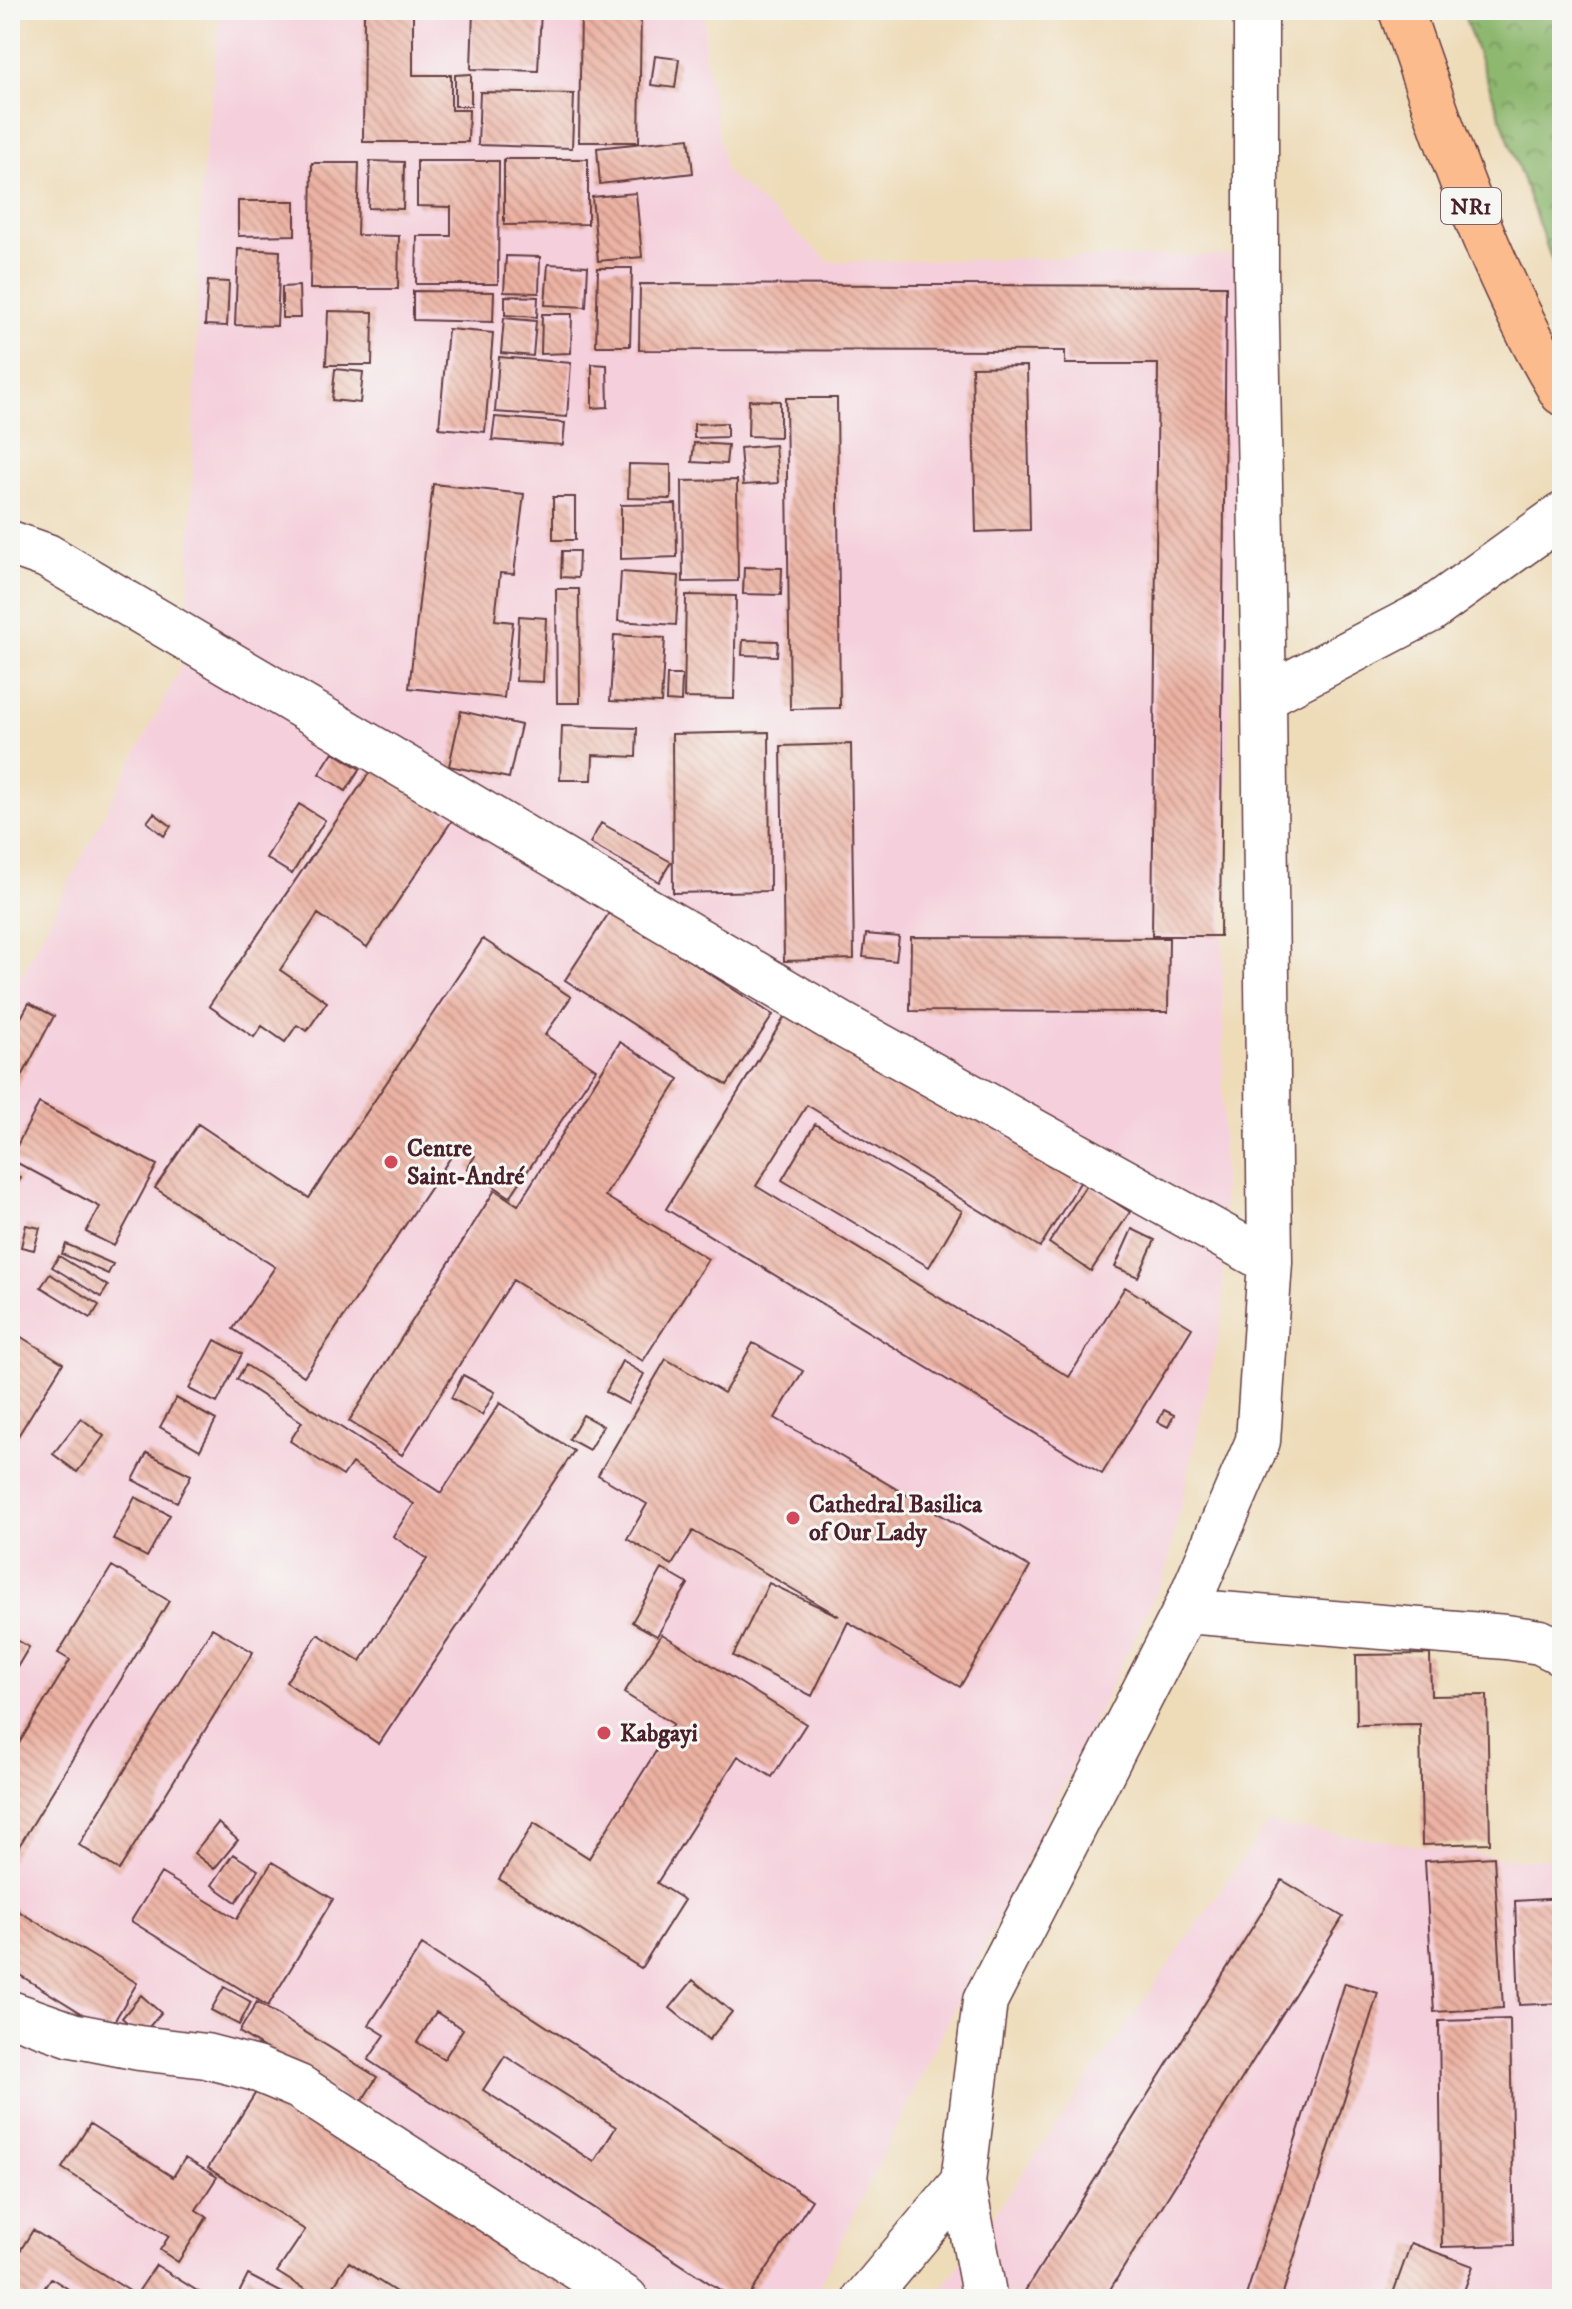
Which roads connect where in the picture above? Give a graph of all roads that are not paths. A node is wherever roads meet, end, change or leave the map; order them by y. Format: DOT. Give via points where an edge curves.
graph roads {
  1 [pos="1256,10"];
  2 [pos="1401,10"];
  3 [pos="1562,393"];
  4 [pos="1562,515"];
  5 [pos="10,543"];
  6 [pos="1264,697"];
  7 [pos="1270,1262"];
  8 [pos="1185,1611"];
  9 [pos="1562,1653"];
  10 [pos="10,2013"];
  11 [pos="963,2182"];
  12 [pos="626,2299"];
  13 [pos="865,2299"];
  14 [pos="985,2299"];
  1 -- 6 [label="street"];
  2 -- 3 [label="highway, NR1" via="1466,196 1537,351"];
  4 -- 6 [label="street" via="1429,611"];
  5 -- 7 [label="street" via="47,556 841,1024"];
  6 -- 7 [label="street"];
  7 -- 8 [label="street" via="1258,1441"];
  8 -- 9 [label="street" via="1506,1637 1540,1642"];
  8 -- 11 [label="street" via="985,2001"];
  10 -- 12 [label="street" via="72,2035 206,2056 299,2087"];
  11 -- 13 [label="street"];
  11 -- 14 [label="street"];
}
